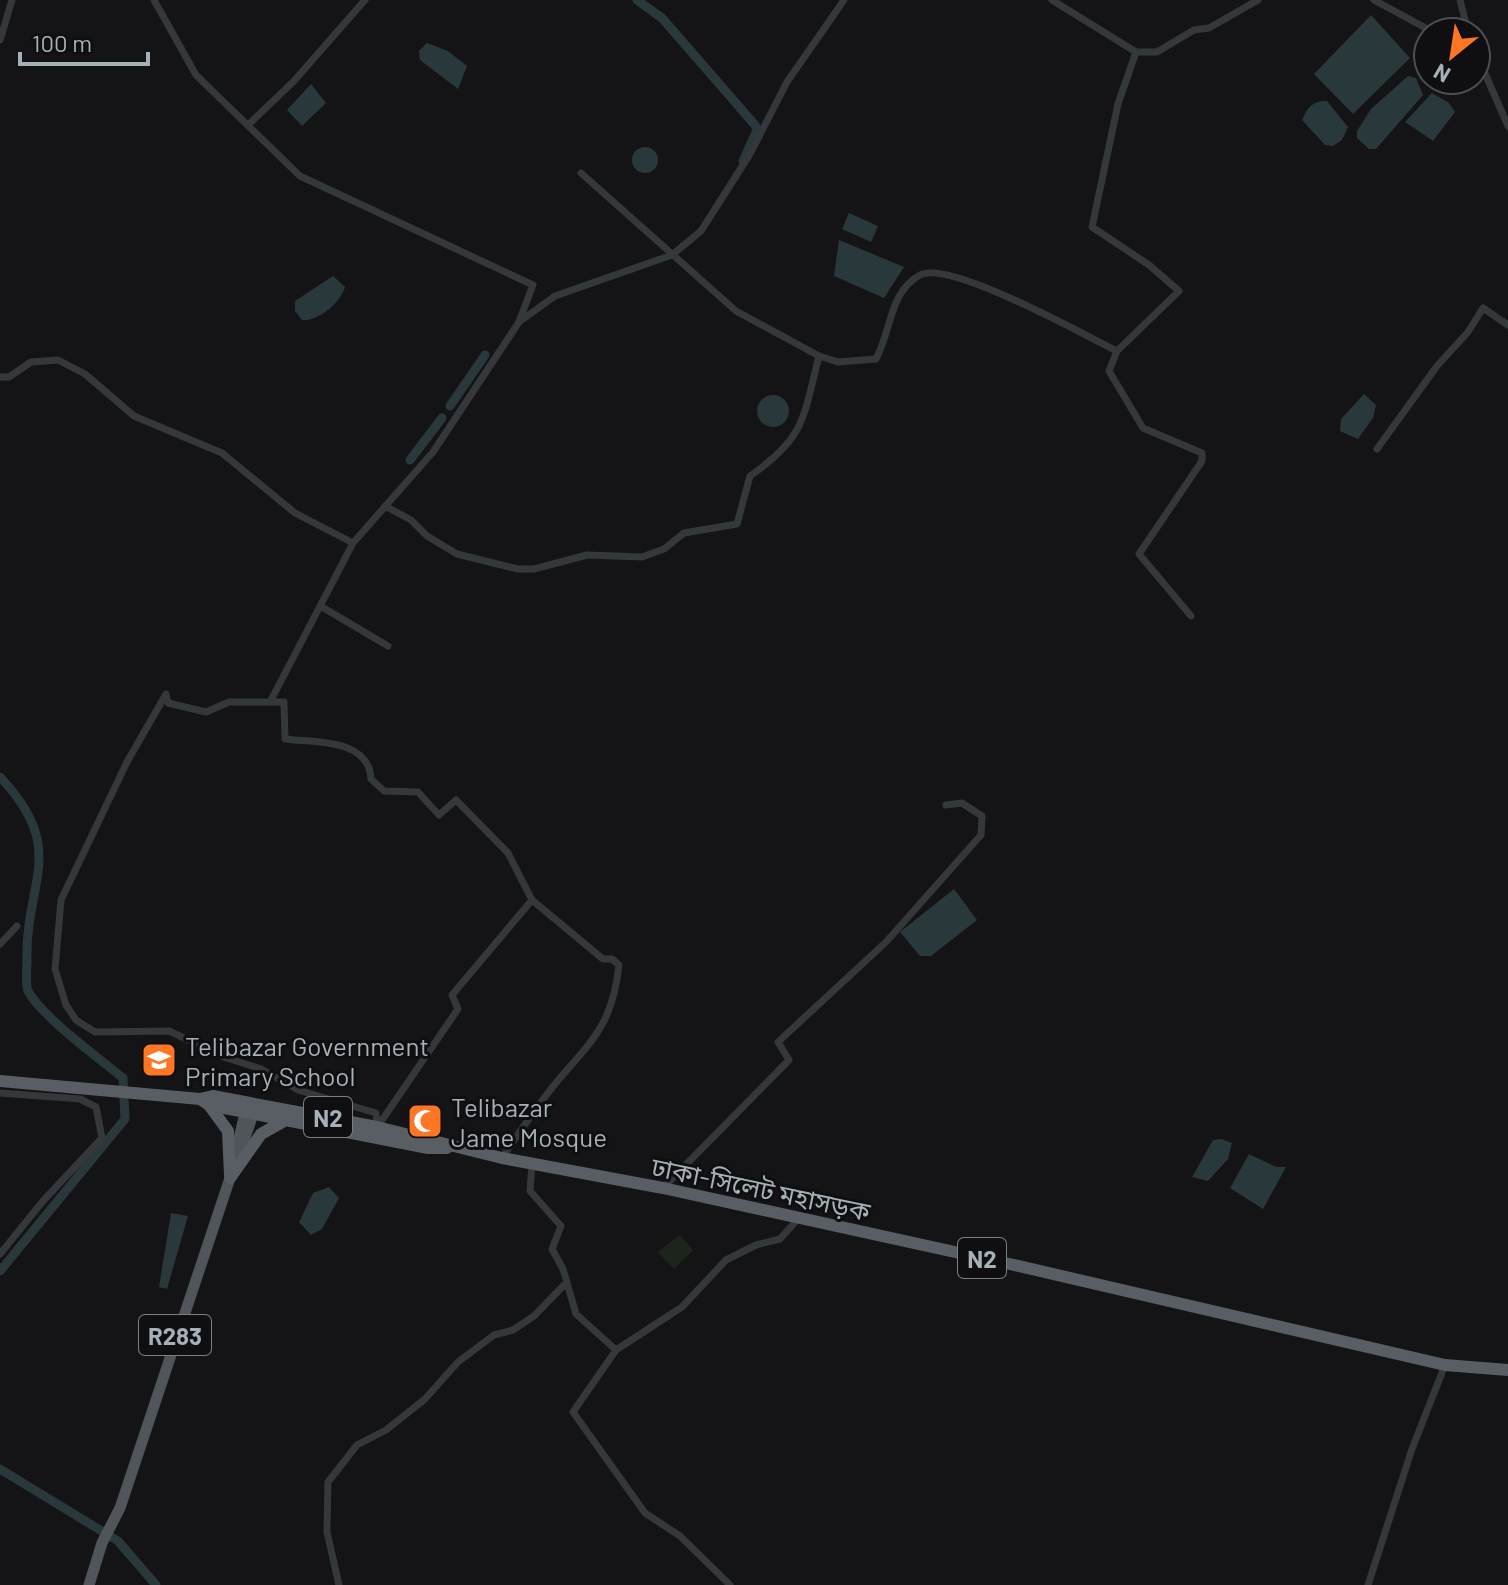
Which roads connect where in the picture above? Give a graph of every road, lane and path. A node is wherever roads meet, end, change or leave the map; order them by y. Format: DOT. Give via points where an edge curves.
graph roads {
  1 [pos="12,0"];
  2 [pos="154,0"];
  3 [pos="365,0"];
  4 [pos="844,0"];
  5 [pos="1052,0"];
  6 [pos="1258,0"];
  7 [pos="1374,0"];
  8 [pos="1412,21"];
  9 [pos="0,40"];
  10 [pos="1136,52"];
  11 [pos="1492,93"];
  12 [pos="248,125"];
  13 [pos="1508,126"];
  14 [pos="581,173"];
  15 [pos="672,255"];
  16 [pos="519,322"];
  17 [pos="1508,325"];
  18 [pos="1117,351"];
  19 [pos="819,356"];
  20 [pos="0,377"];
  21 [pos="1377,449"];
  22 [pos="385,506"];
  23 [pos="353,543"];
  24 [pos="322,607"];
  25 [pos="1191,616"];
  26 [pos="388,646"];
  27 [pos="270,702"];
  28 [pos="946,805"];
  29 [pos="532,900"];
  30 [pos="17,926"];
  31 [pos="0,944"];
  32 [pos="0,1081"];
  33 [pos="0,1093"];
  34 [pos="205,1102"];
  35 [pos="245,1107"];
  36 [pos="286,1120"];
  37 [pos="377,1127"];
  38 [pos="454,1148"];
  39 [pos="502,1158"];
  40 [pos="532,1164"];
  41 [pos="230,1178"];
  42 [pos="663,1188"];
  43 [pos="797,1220"];
  44 [pos="0,1254"];
  45 [pos="567,1282"];
  46 [pos="616,1350"];
  47 [pos="1445,1365"];
  48 [pos="1508,1370"];
  49 [pos="89,1585"];
  50 [pos="339,1585"];
  51 [pos="730,1585"];
  52 [pos="1368,1585"];
  1 -- 9 [label="street"];
  2 -- 12 [label="street" via="196,75"];
  3 -- 12 [label="street"];
  4 -- 15 [label="street" via="787,82 724,199 701,231"];
  5 -- 10 [label="street"];
  6 -- 10 [label="street" via="1157,52"];
  7 -- 8 [label="street"];
  10 -- 18 [label="street" via="1118,104 1092,227 1179,291"];
  11 -- 13 [label="street"];
  12 -- 16 [label="street" via="300,176 533,285"];
  14 -- 15 [label="street"];
  15 -- 16 [label="street" via="555,296"];
  15 -- 19 [label="street" via="736,311"];
  16 -- 22 [label="street" via="433,452"];
  17 -- 21 [label="street" via="1483,308"];
  18 -- 19 [label="street" via="1031,306 929,272 920,275 893,307 876,359 838,362"];
  18 -- 25 [label="street" via="1109,371 1143,428 1202,453 1202,461 1139,554"];
  19 -- 22 [label="street" via="800,429 778,457 750,476 737,524 684,533 642,557 587,555 518,569 457,554"];
  20 -- 23 [label="street" via="31,362 58,360 85,374 134,416 222,453 295,513"];
  22 -- 23 [label="street"];
  23 -- 24 [label="street"];
  24 -- 26 [label="street"];
  24 -- 27 [label="street"];
  27 -- 29 [label="street" via="284,702 285,739 342,744 370,767 371,779 384,791 418,792 439,815 456,800 508,853"];
  27 -- 37 [label="street" via="229,702 206,712 168,703 166,694 68,878 58,924 59,990 76,1020 95,1032 169,1031 298,1090 376,1113"];
  28 -- 42 [label="street" via="962,803 982,816 981,835 886,942 778,1042 789,1060"];
  29 -- 37 [label="street" via="452,995 458,1009"];
  29 -- 39 [label="street" via="603,959 619,965 618,975 601,1031"];
  30 -- 31 [label="street"];
  32 -- 34 [label="highway"];
  33 -- 44 [label="street" via="80,1099 96,1107 102,1138"];
  34 -- 35 [label="highway"];
  34 -- 41 [label="highway, R283" via="228,1131"];
  35 -- 36 [label="highway"];
  35 -- 37 [label="highway, ঢাকা-সিলেট মহাসড়ক / N2" via="265,1105"];
  35 -- 41 [label="main road, R283"];
  36 -- 38 [label="highway" via="428,1148"];
  36 -- 41 [label="highway, R283" via="261,1134"];
  37 -- 38 [label="highway, ঢাকা-সিলেট মহাসড়ক / N2"];
  38 -- 39 [label="highway, ঢাকা-সিলেট মহাসড়ক / N2"];
  39 -- 40 [label="highway, ঢাকা-সিলেট মহাসড়ক / N2"];
  40 -- 42 [label="highway, ঢাকা-সিলেট মহাসড়ক / N2"];
  40 -- 45 [label="street" via="530,1191 561,1226 552,1249"];
  41 -- 49 [label="main road, R283" via="120,1508"];
  42 -- 43 [label="highway, ঢাকা-সিলেট মহাসড়ক / N2"];
  43 -- 46 [label="street" via="780,1239 726,1260 682,1307"];
  43 -- 47 [label="highway, ঢাকা-সিলেট মহাসড়ক / N2"];
  45 -- 46 [label="street" via="576,1314"];
  45 -- 50 [label="street" via="534,1316 494,1335 458,1362 425,1399 357,1445 328,1482 327,1532"];
  46 -- 51 [label="street" via="573,1412 645,1513 680,1536"];
  47 -- 48 [label="highway, ঢাকা-সিলেট মহাসড়ক / N2"];
  47 -- 52 [label="street"];
}
